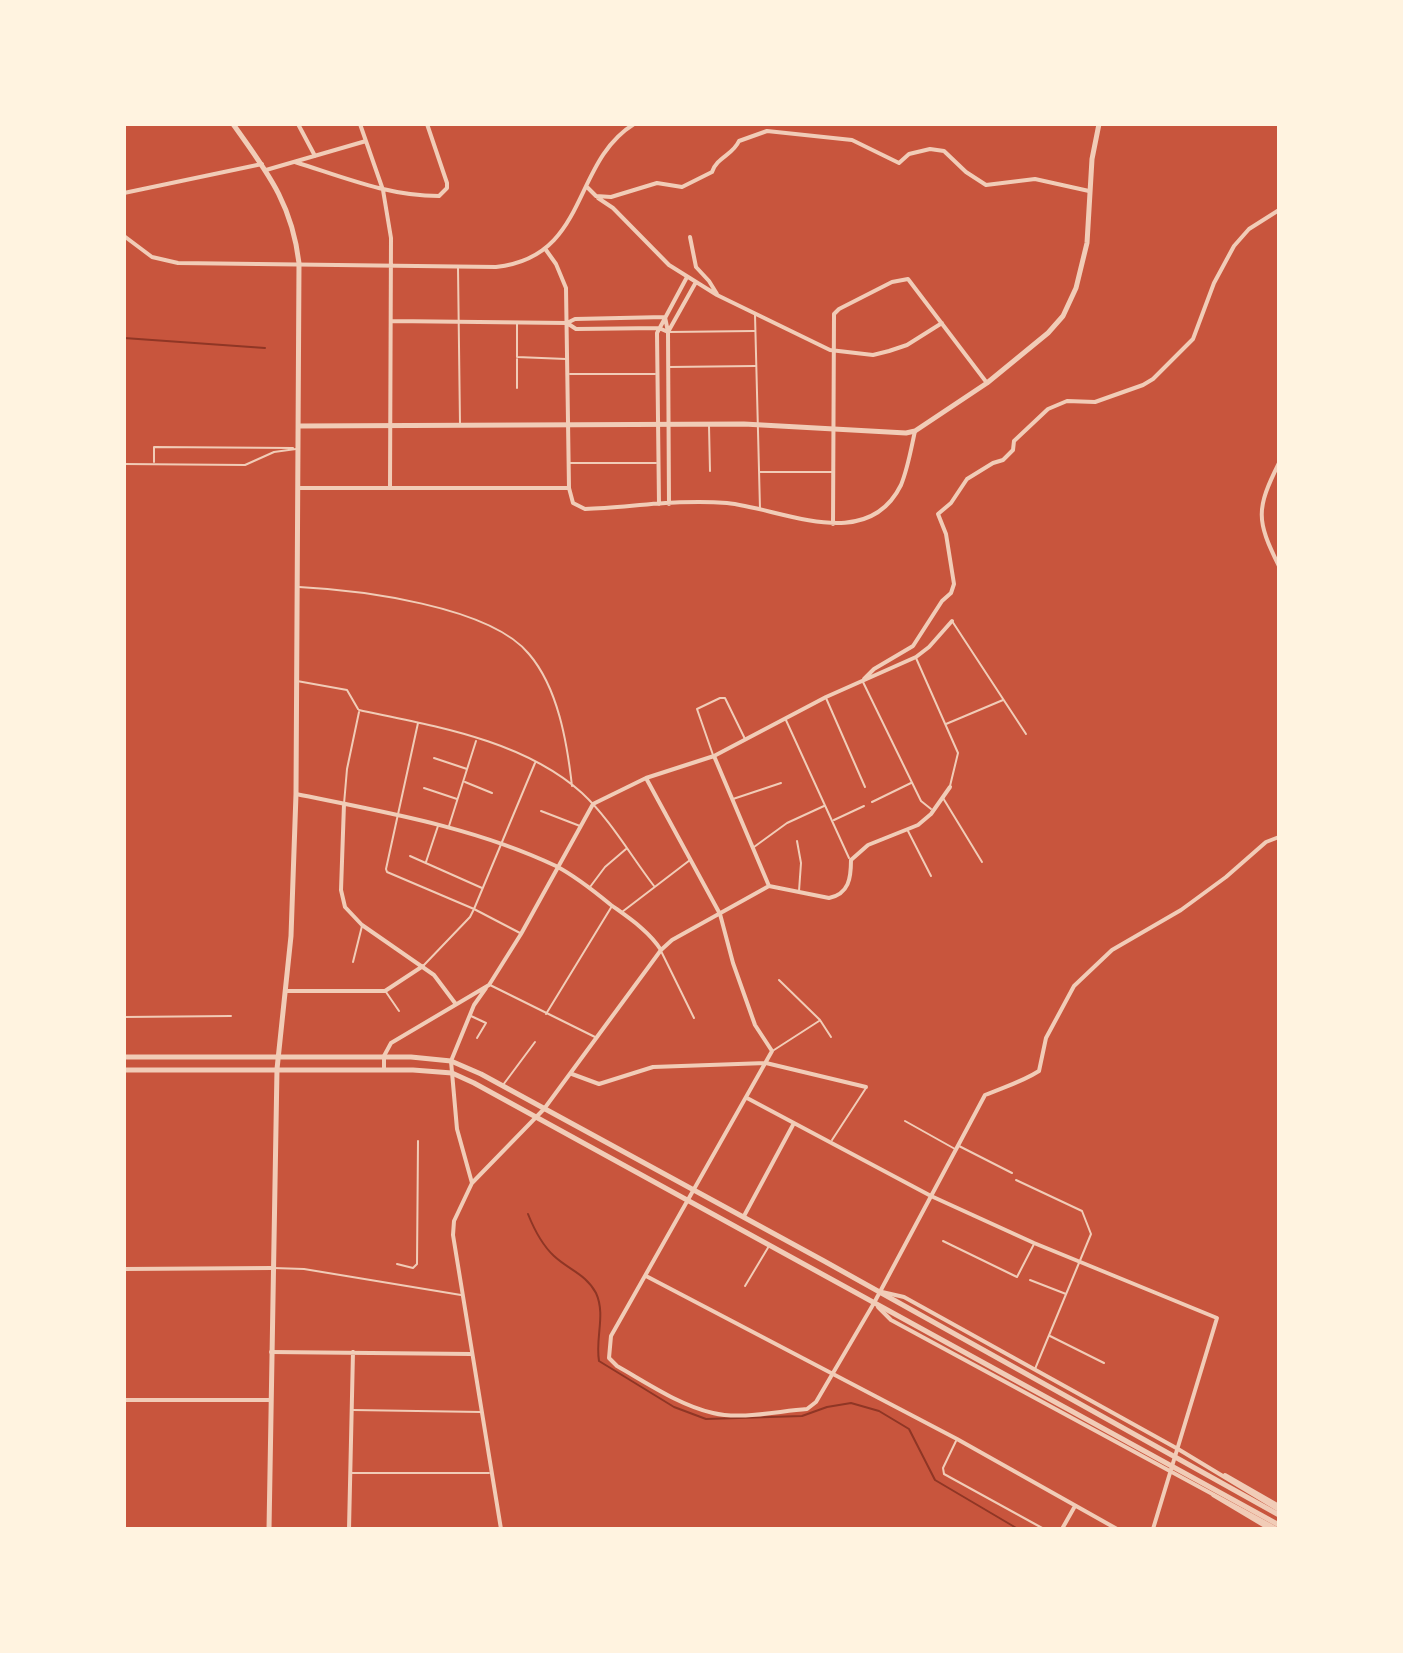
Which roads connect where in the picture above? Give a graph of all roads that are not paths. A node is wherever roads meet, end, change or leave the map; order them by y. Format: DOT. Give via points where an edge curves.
graph roads {
  1 [pos="233,124"];
  2 [pos="298,124"];
  3 [pos="360,124"];
  4 [pos="427,124"];
  5 [pos="634,124"];
  6 [pos="1099,124"];
  7 [pos="366,141"];
  8 [pos="315,156"];
  9 [pos="295,162"];
  10 [pos="264,167"];
  11 [pos="587,186"];
  12 [pos="383,190"];
  13 [pos="1092,192"];
  14 [pos="124,193"];
  15 [pos="596,196"];
  16 [pos="1279,210"];
  17 [pos="124,236"];
  18 [pos="690,237"];
  19 [pos="546,250"];
  20 [pos="299,263"];
  21 [pos="391,266"];
  22 [pos="458,267"];
  23 [pos="687,277"];
  24 [pos="696,282"];
  25 [pos="717,295"];
  26 [pos="755,314"];
  27 [pos="665,317"];
  28 [pos="459,320"];
  29 [pos="391,321"];
  30 [pos="517,321"];
  31 [pos="567,323"];
  32 [pos="942,323"];
  33 [pos="659,328"];
  34 [pos="756,331"];
  35 [pos="668,332"];
  36 [pos="834,351"];
  37 [pos="517,357"];
  38 [pos="566,359"];
  39 [pos="756,366"];
  40 [pos="668,367"];
  41 [pos="566,374"];
  42 [pos="657,374"];
  43 [pos="987,383"];
  44 [pos="517,388"];
  45 [pos="460,424"];
  46 [pos="567,424"];
  47 [pos="668,424"];
  48 [pos="709,424"];
  49 [pos="389,425"];
  50 [pos="657,425"];
  51 [pos="758,425"];
  52 [pos="299,426"];
  53 [pos="834,429"];
  54 [pos="915,431"];
  55 [pos="298,448"];
  56 [pos="569,463"];
  57 [pos="658,463"];
  58 [pos="1279,463"];
  59 [pos="124,464"];
  60 [pos="154,464"];
  61 [pos="710,471"];
  62 [pos="759,472"];
  63 [pos="833,472"];
  64 [pos="298,488"];
  65 [pos="390,488"];
  66 [pos="569,488"];
  67 [pos="659,504"];
  68 [pos="669,504"];
  69 [pos="760,509"];
  70 [pos="833,524"];
  71 [pos="1279,566"];
  72 [pos="298,587"];
  73 [pos="952,621"];
  74 [pos="916,657"];
  75 [pos="297,681"];
  76 [pos="863,681"];
  77 [pos="826,697"];
  78 [pos="1003,700"];
  79 [pos="359,710"];
  80 [pos="785,717"];
  81 [pos="418,723"];
  82 [pos="945,724"];
  83 [pos="1026,734"];
  84 [pos="476,739"];
  85 [pos="745,739"];
  86 [pos="714,756"];
  87 [pos="434,758"];
  88 [pos="536,762"];
  89 [pos="468,769"];
  90 [pos="646,778"];
  91 [pos="463,782"];
  92 [pos="781,783"];
  93 [pos="912,783"];
  94 [pos="572,786"];
  95 [pos="865,787"];
  96 [pos="950,787"];
  97 [pos="424,788"];
  98 [pos="492,793"];
  99 [pos="296,794"];
  100 [pos="943,797"];
  101 [pos="458,799"];
  102 [pos="731,799"];
  103 [pos="872,802"];
  104 [pos="344,804"];
  105 [pos="593,804"];
  106 [pos="825,805"];
  107 [pos="864,806"];
  108 [pos="933,810"];
  109 [pos="541,811"];
  110 [pos="397,814"];
  111 [pos="833,821"];
  112 [pos="438,824"];
  113 [pos="581,826"];
  114 [pos="448,827"];
  115 [pos="908,830"];
  116 [pos="1279,837"];
  117 [pos="797,841"];
  118 [pos="502,844"];
  119 [pos="753,847"];
  120 [pos="626,849"];
  121 [pos="410,856"];
  122 [pos="690,860"];
  123 [pos="851,860"];
  124 [pos="982,862"];
  125 [pos="426,863"];
  126 [pos="558,867"];
  127 [pos="931,876"];
  128 [pos="654,886"];
  129 [pos="769,886"];
  130 [pos="484,888"];
  131 [pos="589,888"];
  132 [pos="798,892"];
  133 [pos="612,905"];
  134 [pos="474,909"];
  135 [pos="621,912"];
  136 [pos="720,914"];
  137 [pos="362,925"];
  138 [pos="521,934"];
  139 [pos="661,950"];
  140 [pos="353,962"];
  141 [pos="423,966"];
  142 [pos="779,980"];
  143 [pos="489,985"];
  144 [pos="285,991"];
  145 [pos="385,991"];
  146 [pos="455,1003"];
  147 [pos="399,1011"];
  148 [pos="546,1014"];
  149 [pos="470,1015"];
  150 [pos="231,1016"];
  151 [pos="124,1017"];
  152 [pos="694,1018"];
  153 [pos="820,1020"];
  154 [pos="831,1037"];
  155 [pos="477,1038"];
  156 [pos="596,1038"];
  157 [pos="535,1042"];
  158 [pos="772,1051"];
  159 [pos="278,1056"];
  160 [pos="384,1056"];
  161 [pos="124,1057"];
  162 [pos="451,1061"];
  163 [pos="766,1063"];
  164 [pos="277,1069"];
  165 [pos="384,1069"];
  166 [pos="124,1070"];
  167 [pos="452,1073"];
  168 [pos="572,1074"];
  169 [pos="503,1086"];
  170 [pos="866,1087"];
  171 [pos="747,1098"];
  172 [pos="544,1109"];
  173 [pos="537,1117"];
  174 [pos="905,1121"];
  175 [pos="794,1123"];
  176 [pos="418,1141"];
  177 [pos="830,1143"];
  178 [pos="957,1147"];
  179 [pos="1012,1173"];
  180 [pos="1016,1180"];
  181 [pos="472,1183"];
  182 [pos="695,1190"];
  183 [pos="931,1196"];
  184 [pos="689,1201"];
  185 [pos="744,1216"];
  186 [pos="943,1241"];
  187 [pos="1034,1243"];
  188 [pos="769,1244"];
  189 [pos="1080,1262"];
  190 [pos="397,1264"];
  191 [pos="272,1268"];
  192 [pos="124,1269"];
  193 [pos="646,1276"];
  194 [pos="1030,1280"];
  195 [pos="745,1286"];
  196 [pos="880,1291"];
  197 [pos="1066,1294"];
  198 [pos="462,1295"];
  199 [pos="874,1303"];
  200 [pos="1049,1336"];
  201 [pos="271,1352"];
  202 [pos="353,1352"];
  203 [pos="471,1354"];
  204 [pos="1104,1363"];
  205 [pos="1034,1370"];
  206 [pos="833,1376"];
  207 [pos="124,1400"];
  208 [pos="270,1400"];
  209 [pos="352,1410"];
  210 [pos="481,1412"];
  211 [pos="957,1439"];
  212 [pos="1178,1449"];
  213 [pos="1172,1472"];
  214 [pos="350,1473"];
  215 [pos="491,1473"];
  216 [pos="1217,1473"];
  217 [pos="1208,1490"];
  218 [pos="1075,1506"];
  219 [pos="1279,1510"];
  220 [pos="1278,1527"];
  221 [pos="269,1529"];
  222 [pos="349,1529"];
  223 [pos="501,1529"];
  224 [pos="1044,1529"];
  225 [pos="1062,1529"];
  226 [pos="1117,1529"];
  227 [pos="1153,1529"];
  228 [pos="1270,1529"];
  1 -- 10 [label="street"];
  2 -- 8 [label="street"];
  3 -- 7 [label="street"];
  4 -- 12 [label="street" via="447,183 443,194"];
  5 -- 11 [label="street" via="616,135"];
  6 -- 13 [label="street"];
  7 -- 8 [label="street"];
  7 -- 12 [label="street"];
  8 -- 9 [label="street"];
  9 -- 10 [label="street"];
  9 -- 12 [label="street"];
  10 -- 14 [label="street"];
  10 -- 20 [label="street" via="291,218"];
  11 -- 15 [label="street"];
  11 -- 19 [label="street"];
  12 -- 21 [label="street"];
  13 -- 15 [label="street" via="1035,179 986,185 944,151 909,154 899,163 852,140 767,131 739,141 736,149 715,162 712,172 682,187 657,183 611,197"];
  13 -- 43 [label="street" via="1083,267 1063,316"];
  15 -- 23 [label="street" via="656,255"];
  16 -- 76 [label="street" via="1234,246 1193,339 1153,379 1095,402 1067,401 1048,409 1014,441 1003,460 967,479 938,514 948,544 951,593 913,646"];
  17 -- 20 [label="street" via="164,261"];
  18 -- 25 [label="street" via="696,267"];
  19 -- 22 [label="street" via="515,265"];
  19 -- 31 [label="street" via="566,288"];
  20 -- 21 [label="street"];
  20 -- 52 [label="street"];
  21 -- 22 [label="street"];
  21 -- 29 [label="street"];
  22 -- 28 [label="lane"];
  23 -- 24 [label="street"];
  23 -- 27 [label="street"];
  24 -- 25 [label="street"];
  24 -- 35 [label="street"];
  25 -- 26 [label="street"];
  26 -- 34 [label="lane"];
  26 -- 36 [label="street"];
  27 -- 31 [label="street"];
  27 -- 33 [label="street"];
  27 -- 35 [label="street"];
  28 -- 29 [label="street"];
  28 -- 30 [label="street"];
  28 -- 45 [label="lane"];
  29 -- 49 [label="street"];
  30 -- 31 [label="street"];
  30 -- 37 [label="lane"];
  31 -- 33 [label="street" via="576,329"];
  31 -- 38 [label="street"];
  32 -- 36 [label="street" via="889,351"];
  32 -- 36 [label="street" via="908,279 892,282 834,314"];
  32 -- 43 [label="street"];
  33 -- 35 [label="street"];
  33 -- 42 [label="street"];
  34 -- 35 [label="lane"];
  34 -- 39 [label="lane"];
  35 -- 40 [label="street"];
  36 -- 53 [label="street"];
  37 -- 38 [label="lane"];
  37 -- 44 [label="lane"];
  38 -- 41 [label="street"];
  39 -- 40 [label="lane"];
  39 -- 51 [label="lane"];
  40 -- 47 [label="street"];
  41 -- 42 [label="lane"];
  41 -- 46 [label="street"];
  42 -- 50 [label="street"];
  43 -- 54 [label="street"];
  45 -- 46 [label="street"];
  45 -- 49 [label="street"];
  46 -- 50 [label="street"];
  46 -- 56 [label="street"];
  47 -- 48 [label="street"];
  47 -- 50 [label="street"];
  47 -- 68 [label="street"];
  48 -- 51 [label="street"];
  48 -- 61 [label="lane"];
  49 -- 52 [label="street"];
  49 -- 65 [label="street"];
  50 -- 57 [label="street"];
  51 -- 53 [label="street"];
  51 -- 62 [label="lane"];
  52 -- 55 [label="street"];
  53 -- 54 [label="street"];
  53 -- 63 [label="street"];
  54 -- 70 [label="street" via="901,484 890,501 870,517"];
  55 -- 60 [label="lane" via="245,465"];
  55 -- 60 [label="lane" via="154,447"];
  55 -- 64 [label="street"];
  56 -- 57 [label="lane"];
  56 -- 66 [label="street"];
  57 -- 67 [label="street"];
  58 -- 71 [label="street" via="1262,496 1262,529"];
  59 -- 60 [label="lane"];
  62 -- 63 [label="lane"];
  62 -- 69 [label="lane"];
  63 -- 70 [label="street"];
  64 -- 65 [label="street"];
  64 -- 72 [label="street"];
  65 -- 66 [label="street"];
  66 -- 67 [label="street" via="573,503 585,509"];
  67 -- 68 [label="street"];
  68 -- 69 [label="street"];
  69 -- 70 [label="street"];
  72 -- 75 [label="street"];
  72 -- 94 [label="lane" via="366,592 489,624 515,639 539,666 555,705"];
  73 -- 74 [label="street"];
  73 -- 78 [label="lane"];
  74 -- 76 [label="street"];
  74 -- 82 [label="lane"];
  75 -- 79 [label="lane" via="347,690"];
  75 -- 99 [label="street"];
  76 -- 77 [label="street"];
  76 -- 93 [label="lane"];
  77 -- 80 [label="street"];
  77 -- 95 [label="lane"];
  78 -- 82 [label="lane"];
  78 -- 83 [label="lane"];
  79 -- 81 [label="lane"];
  79 -- 104 [label="lane"];
  80 -- 85 [label="street"];
  80 -- 106 [label="lane"];
  81 -- 84 [label="lane"];
  81 -- 110 [label="lane"];
  82 -- 96 [label="lane" via="958,753"];
  84 -- 88 [label="lane"];
  84 -- 89 [label="lane"];
  85 -- 86 [label="street"];
  85 -- 86 [label="lane" via="725,698 720,698 697,711"];
  86 -- 90 [label="street"];
  86 -- 102 [label="street"];
  87 -- 89 [label="lane"];
  88 -- 94 [label="lane"];
  88 -- 118 [label="lane"];
  89 -- 91 [label="lane"];
  90 -- 105 [label="street"];
  90 -- 122 [label="street"];
  91 -- 98 [label="lane"];
  91 -- 101 [label="lane"];
  92 -- 102 [label="lane"];
  93 -- 103 [label="lane"];
  93 -- 108 [label="lane"];
  94 -- 105 [label="lane"];
  96 -- 100 [label="street"];
  97 -- 101 [label="lane"];
  99 -- 104 [label="street"];
  99 -- 144 [label="street"];
  100 -- 108 [label="street"];
  100 -- 124 [label="lane"];
  101 -- 114 [label="lane"];
  102 -- 119 [label="street"];
  104 -- 110 [label="street"];
  104 -- 137 [label="street" via="342,900"];
  105 -- 113 [label="street"];
  105 -- 120 [label="lane"];
  106 -- 111 [label="lane"];
  106 -- 119 [label="lane"];
  107 -- 111 [label="lane"];
  108 -- 115 [label="street"];
  109 -- 113 [label="lane"];
  110 -- 112 [label="street"];
  110 -- 134 [label="lane" via="387,872"];
  111 -- 123 [label="lane"];
  112 -- 114 [label="street"];
  112 -- 125 [label="lane"];
  113 -- 126 [label="street"];
  114 -- 118 [label="street"];
  115 -- 123 [label="street" via="868,845"];
  115 -- 127 [label="lane"];
  116 -- 178 [label="street" via="1181,910 1112,950 1074,986 1046,1038 1039,1071 985,1095"];
  117 -- 132 [label="lane"];
  118 -- 126 [label="street"];
  118 -- 130 [label="lane"];
  119 -- 129 [label="street"];
  120 -- 128 [label="lane"];
  120 -- 131 [label="lane"];
  121 -- 125 [label="lane"];
  122 -- 128 [label="lane"];
  122 -- 136 [label="street"];
  123 -- 132 [label="street" via="849,882 837,896"];
  125 -- 130 [label="lane"];
  126 -- 131 [label="street"];
  126 -- 138 [label="street"];
  128 -- 135 [label="lane"];
  129 -- 132 [label="street"];
  129 -- 136 [label="street"];
  130 -- 134 [label="lane"];
  131 -- 133 [label="street"];
  133 -- 135 [label="street"];
  133 -- 148 [label="lane"];
  134 -- 138 [label="lane"];
  134 -- 141 [label="lane"];
  135 -- 139 [label="street"];
  136 -- 139 [label="street"];
  136 -- 158 [label="street" via="755,1025"];
  137 -- 140 [label="lane"];
  137 -- 141 [label="street"];
  138 -- 143 [label="street"];
  139 -- 152 [label="lane"];
  139 -- 156 [label="street"];
  141 -- 145 [label="street"];
  141 -- 146 [label="street"];
  142 -- 153 [label="lane"];
  143 -- 146 [label="street"];
  143 -- 148 [label="lane"];
  143 -- 149 [label="street"];
  144 -- 145 [label="street"];
  144 -- 159 [label="street"];
  145 -- 147 [label="lane"];
  146 -- 160 [label="street" via="391,1043"];
  148 -- 156 [label="lane"];
  149 -- 155 [label="lane" via="486,1023"];
  149 -- 162 [label="street"];
  150 -- 151 [label="lane"];
  153 -- 154 [label="lane"];
  153 -- 158 [label="lane"];
  156 -- 168 [label="street"];
  157 -- 169 [label="lane"];
  158 -- 163 [label="street"];
  159 -- 160 [label="street"];
  159 -- 161 [label="street"];
  159 -- 164 [label="street"];
  160 -- 162 [label="street"];
  160 -- 165 [label="street"];
  162 -- 167 [label="street"];
  162 -- 169 [label="street"];
  163 -- 168 [label="street" via="653,1067 599,1084"];
  163 -- 170 [label="street"];
  163 -- 171 [label="street"];
  164 -- 165 [label="street"];
  164 -- 166 [label="street"];
  164 -- 191 [label="street"];
  165 -- 167 [label="street"];
  167 -- 173 [label="street"];
  167 -- 181 [label="street" via="457,1129"];
  168 -- 172 [label="street"];
  169 -- 172 [label="street"];
  170 -- 177 [label="lane"];
  171 -- 175 [label="street"];
  171 -- 182 [label="street"];
  172 -- 173 [label="street"];
  172 -- 182 [label="street"];
  173 -- 181 [label="street"];
  173 -- 184 [label="street"];
  174 -- 178 [label="lane"];
  175 -- 177 [label="street"];
  175 -- 185 [label="street"];
  176 -- 190 [label="lane" via="417,1264"];
  177 -- 183 [label="street"];
  178 -- 179 [label="lane"];
  178 -- 183 [label="street"];
  180 -- 189 [label="lane" via="1082,1211 1091,1234"];
  181 -- 198 [label="street" via="454,1221"];
  182 -- 184 [label="street"];
  182 -- 185 [label="street"];
  183 -- 187 [label="street"];
  183 -- 196 [label="street"];
  184 -- 188 [label="street"];
  184 -- 193 [label="street"];
  185 -- 196 [label="street"];
  186 -- 187 [label="lane" via="1017,1277"];
  187 -- 189 [label="street"];
  188 -- 195 [label="lane"];
  188 -- 199 [label="street"];
  189 -- 197 [label="lane"];
  189 -- 212 [label="street" via="1217,1318"];
  191 -- 192 [label="street"];
  191 -- 198 [label="lane"];
  191 -- 201 [label="street"];
  193 -- 206 [label="street"];
  193 -- 206 [label="street" via="611,1336 609,1358 688,1405 738,1415 807,1409"];
  194 -- 197 [label="lane"];
  196 -- 199 [label="street"];
  196 -- 205 [label="street" via="904,1297"];
  196 -- 219 [label="street"];
  197 -- 200 [label="lane"];
  198 -- 203 [label="street"];
  199 -- 206 [label="street"];
  199 -- 213 [label="street" via="891,1320"];
  199 -- 220 [label="street"];
  200 -- 204 [label="lane"];
  200 -- 205 [label="lane"];
  201 -- 202 [label="street"];
  201 -- 208 [label="street"];
  202 -- 203 [label="street"];
  202 -- 209 [label="street"];
  203 -- 210 [label="street"];
  205 -- 212 [label="street"];
  206 -- 211 [label="street"];
  207 -- 208 [label="street"];
  208 -- 221 [label="street"];
  209 -- 210 [label="lane"];
  209 -- 214 [label="street"];
  210 -- 215 [label="street"];
  211 -- 218 [label="street"];
  211 -- 224 [label="lane" via="944,1474"];
  212 -- 213 [label="street"];
  212 -- 216 [label="street"];
  213 -- 217 [label="street"];
  213 -- 227 [label="street"];
  214 -- 215 [label="lane"];
  214 -- 222 [label="street"];
  215 -- 223 [label="street"];
  216 -- 219 [label="street"];
  216 -- 219 [label="street"];
  217 -- 220 [label="street"];
  217 -- 228 [label="street"];
  218 -- 225 [label="street"];
  218 -- 226 [label="street"];
}
